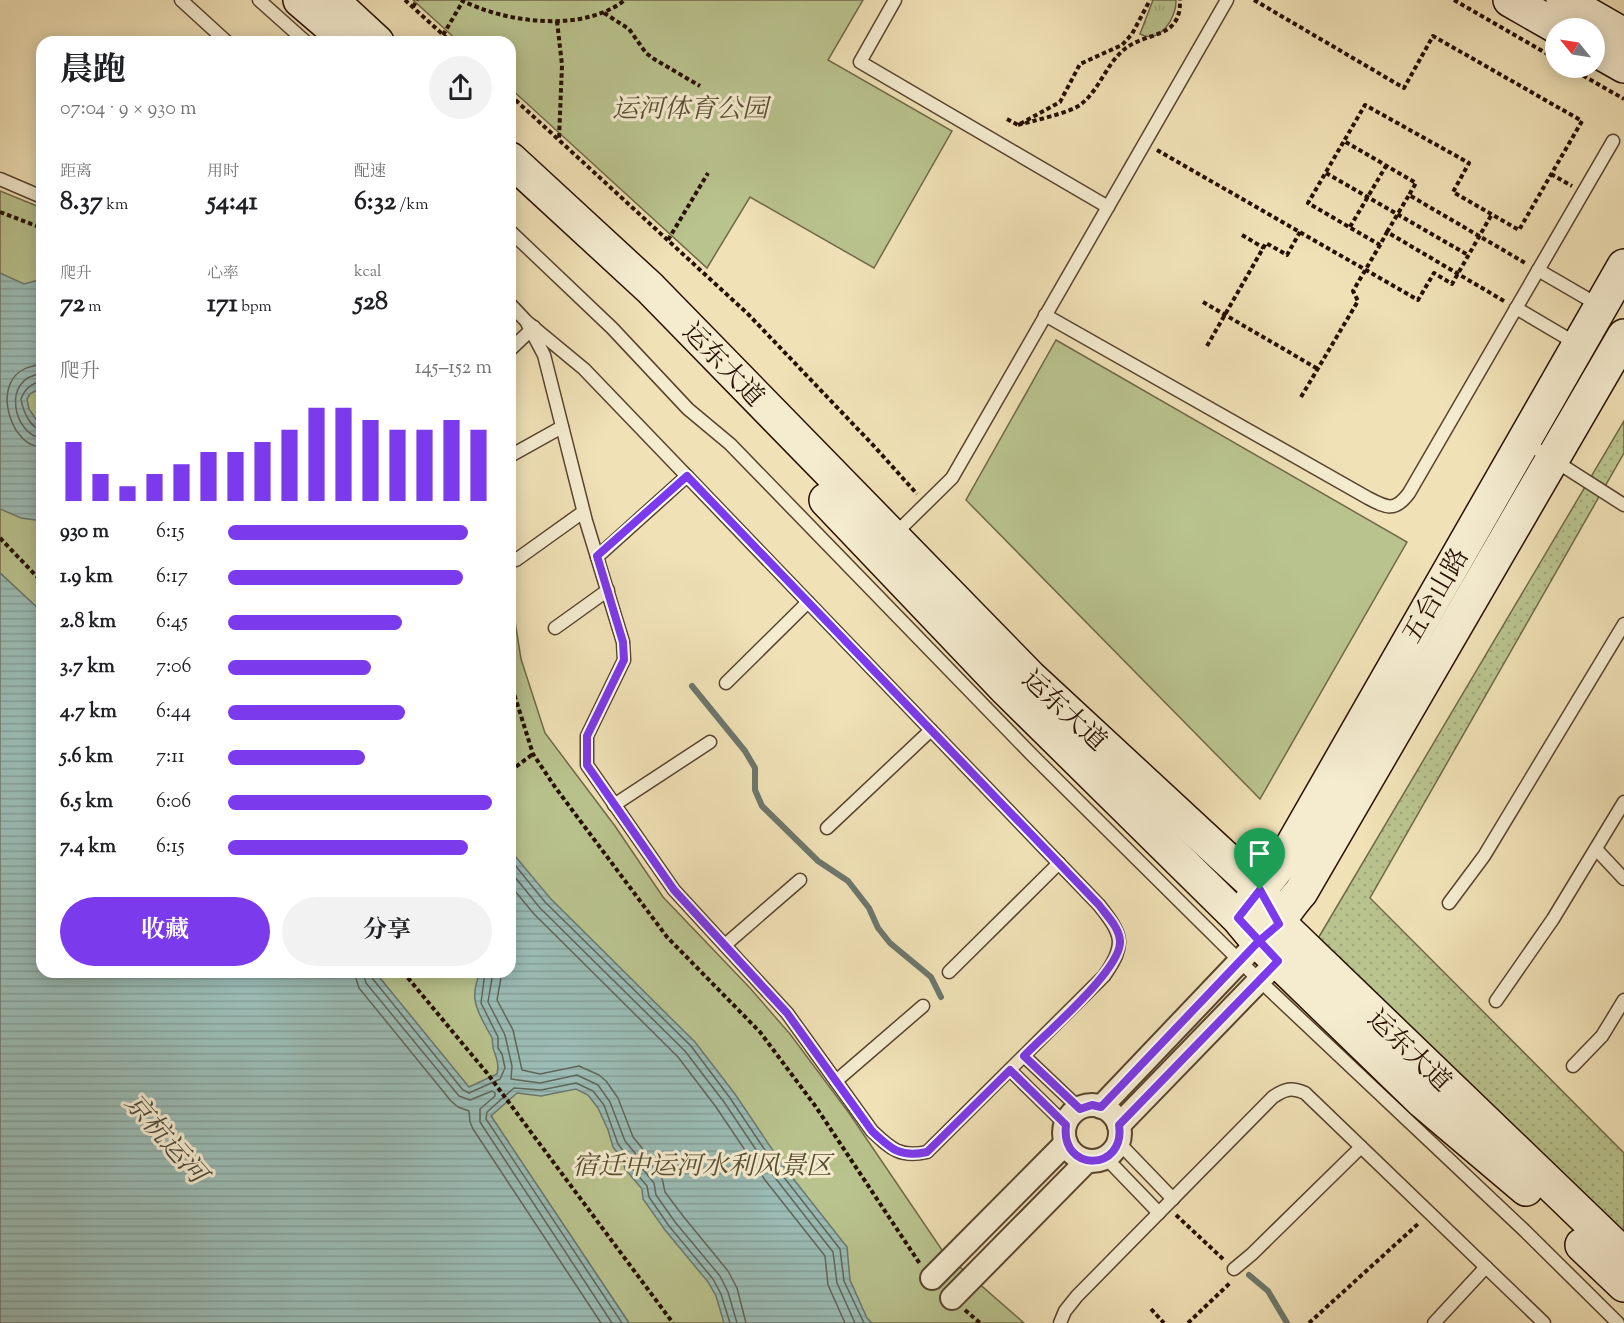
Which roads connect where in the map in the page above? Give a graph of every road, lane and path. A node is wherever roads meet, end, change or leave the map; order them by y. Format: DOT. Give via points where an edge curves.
graph roads {
  1 [pos="181,0"];
  2 [pos="260,0"];
  3 [pos="300,0"];
  4 [pos="332,0"];
  5 [pos="405,0"];
  6 [pos="417,0"];
  7 [pos="625,0"];
  8 [pos="896,0"];
  9 [pos="1150,0"];
  10 [pos="1180,0"];
  11 [pos="1227,0"];
  12 [pos="1254,0"];
  13 [pos="1454,0"];
  14 [pos="1510,0"];
  15 [pos="1563,0"];
  16 [pos="462,1"];
  17 [pos="413,7"];
  18 [pos="603,12"];
  19 [pos="1545,20"];
  20 [pos="557,21"];
  21 [pos="443,35"];
  22 [pos="220,36"];
  23 [pos="299,36"];
  24 [pos="342,36"];
  25 [pos="371,36"];
  26 [pos="1624,36"];
  27 [pos="1122,45"];
  28 [pos="1128,47"];
  29 [pos="1545,53"];
  30 [pos="1605,55"];
  31 [pos="1624,66"];
  32 [pos="1587,78"];
  33 [pos="700,86"];
  34 [pos="1624,99"];
  35 [pos="516,101"];
  36 [pos="1007,119"];
  37 [pos="1018,125"];
  38 [pos="559,140"];
  39 [pos="1344,141"];
  40 [pos="1613,141"];
  41 [pos="1144,143"];
  42 [pos="516,165"];
  43 [pos="1386,166"];
  44 [pos="708,173"];
  45 [pos="1326,173"];
  46 [pos="1551,174"];
  47 [pos="0,179"];
  48 [pos="1583,193"];
  49 [pos="36,194"];
  50 [pos="516,195"];
  51 [pos="1409,195"];
  52 [pos="1368,197"];
  53 [pos="1108,207"];
  54 [pos="0,212"];
  55 [pos="1398,214"];
  56 [pos="1492,214"];
  57 [pos="36,226"];
  58 [pos="1350,227"];
  59 [pos="1300,232"];
  60 [pos="1387,232"];
  61 [pos="1242,235"];
  62 [pos="1479,236"];
  63 [pos="516,237"];
  64 [pos="668,240"];
  65 [pos="1380,244"];
  66 [pos="1264,248"];
  67 [pos="1468,255"];
  68 [pos="1624,266"];
  69 [pos="1365,270"];
  70 [pos="1538,270"];
  71 [pos="1457,274"];
  72 [pos="1203,302"];
  73 [pos="1601,306"];
  74 [pos="1516,308"];
  75 [pos="516,311"];
  76 [pos="1046,315"];
  77 [pos="1225,315"];
  78 [pos="530,326"];
  79 [pos="1624,336"];
  80 [pos="516,343"];
  81 [pos="1579,345"];
  82 [pos="1207,346"];
  83 [pos="1318,369"];
  84 [pos="1301,397"];
  85 [pos="562,427"];
  86 [pos="1524,441"];
  87 [pos="516,453"];
  88 [pos="1552,458"];
  89 [pos="687,476"];
  90 [pos="926,504"];
  91 [pos="1624,505"];
  92 [pos="583,512"];
  93 [pos="893,536"];
  94 [pos="0,538"];
  95 [pos="597,556"];
  96 [pos="516,560"];
  97 [pos="36,576"];
  98 [pos="608,590"];
  99 [pos="808,602"];
  100 [pos="1624,624"];
  101 [pos="555,628"];
  102 [pos="726,683"];
  103 [pos="516,700"];
  104 [pos="931,730"];
  105 [pos="710,742"];
  106 [pos="533,754"];
  107 [pos="516,767"];
  108 [pos="1624,802"];
  109 [pos="614,805"];
  110 [pos="827,828"];
  111 [pos="1596,849"];
  112 [pos="1059,863"];
  113 [pos="1624,879"];
  114 [pos="800,880"];
  115 [pos="1260,890"];
  116 [pos="1449,903"];
  117 [pos="725,945"];
  118 [pos="1259,948"];
  119 [pos="949,972"];
  120 [pos="408,978"];
  121 [pos="1624,999"];
  122 [pos="1496,1001"];
  123 [pos="923,1006"];
  124 [pos="1024,1056"];
  125 [pos="1573,1066"];
  126 [pos="1010,1070"];
  127 [pos="837,1081"];
  128 [pos="1078,1121"];
  129 [pos="1108,1147"];
  130 [pos="1361,1147"];
  131 [pos="1166,1206"];
  132 [pos="1430,1213"];
  133 [pos="1624,1255"];
  134 [pos="1486,1267"];
  135 [pos="1234,1269"];
  136 [pos="932,1278"];
  137 [pos="1624,1285"];
  138 [pos="952,1298"];
  139 [pos="1151,1309"];
  140 [pos="673,1323"];
  141 [pos="980,1323"];
  142 [pos="1060,1323"];
  143 [pos="1164,1323"];
  144 [pos="1188,1323"];
  145 [pos="1309,1323"];
  146 [pos="1434,1323"];
  147 [pos="1544,1323"];
  148 [pos="1618,1323"];
  1 -- 22 [label="lane"];
  2 -- 23 [label="lane"];
  3 -- 24 [label="main road"];
  4 -- 25 [label="main road"];
  5 -- 17 [label="path"];
  6 -- 17 [label="path"];
  7 -- 18 [label="path"];
  8 -- 53 [label="lane" via="860,62"];
  9 -- 27 [label="path"];
  10 -- 28 [label="path" via="1176,21 1169,29"];
  11 -- 41 [label="lane"];
  12 -- 46 [label="path" via="1404,88 1433,36 1582,122"];
  13 -- 29 [label="path"];
  14 -- 19 [label="main road"];
  15 -- 26 [label="main road"];
  16 -- 20 [label="path" via="527,20"];
  16 -- 21 [label="path"];
  17 -- 21 [label="path"];
  18 -- 20 [label="path"];
  18 -- 33 [label="path" via="629,29 646,53"];
  20 -- 38 [label="path" via="562,64"];
  27 -- 28 [label="path"];
  27 -- 37 [label="path" via="1080,64 1060,102"];
  28 -- 37 [label="path" via="1078,107"];
  30 -- 31 [label="main road"];
  32 -- 34 [label="path"];
  35 -- 38 [label="path"];
  36 -- 37 [label="path"];
  38 -- 64 [label="path"];
  39 -- 43 [label="path"];
  39 -- 45 [label="path"];
  39 -- 56 [label="path" via="1365,105 1469,163 1453,192"];
  40 -- 48 [label="lane"];
  41 -- 53 [label="lane"];
  41 -- 59 [label="path"];
  42 -- 93 [label="main road, 运东大道" via="650,288"];
  43 -- 51 [label="path" via="1416,183"];
  43 -- 52 [label="path"];
  44 -- 64 [label="path"];
  45 -- 52 [label="path"];
  45 -- 58 [label="path" via="1308,202"];
  46 -- 48 [label="path"];
  46 -- 56 [label="path" via="1520,230"];
  47 -- 49 [label="lane"];
  48 -- 70 [label="lane"];
  50 -- 118 [label="main road, 运东大道" via="635,304"];
  51 -- 55 [label="path"];
  51 -- 62 [label="path"];
  52 -- 55 [label="path"];
  52 -- 58 [label="path"];
  53 -- 76 [label="lane"];
  54 -- 57 [label="path"];
  55 -- 60 [label="path"];
  55 -- 67 [label="path"];
  56 -- 62 [label="path"];
  58 -- 65 [label="path"];
  59 -- 66 [label="path" via="1287,255 1266,243"];
  59 -- 69 [label="path"];
  60 -- 65 [label="path"];
  60 -- 71 [label="path"];
  61 -- 66 [label="path"];
  62 -- 67 [label="path"];
  62 -- 70 [label="path"];
  63 -- 118 [label="lane" via="612,328 688,409 730,444 1033,756"];
  64 -- 90 [label="path" via="755,322"];
  65 -- 69 [label="path"];
  66 -- 77 [label="path"];
  67 -- 71 [label="path"];
  68 -- 73 [label="main road, 五台山路"];
  69 -- 71 [label="path" via="1418,300 1434,273 1452,284"];
  69 -- 83 [label="path" via="1353,291 1358,301"];
  70 -- 73 [label="lane"];
  70 -- 74 [label="lane"];
  71 -- 74 [label="path"];
  72 -- 77 [label="path"];
  73 -- 81 [label="main road, 五台山路"];
  74 -- 76 [label="lane" via="1409,493 1392,507 1382,506"];
  74 -- 81 [label="lane"];
  75 -- 78 [label="lane"];
  76 -- 90 [label="lane" via="952,478"];
  77 -- 82 [label="path"];
  77 -- 83 [label="path"];
  78 -- 80 [label="lane"];
  78 -- 85 [label="lane" via="544,355"];
  78 -- 89 [label="lane" via="584,369"];
  79 -- 88 [label="main road, 五台山路"];
  81 -- 86 [label="main road, 五台山路"];
  83 -- 84 [label="path"];
  85 -- 87 [label="lane"];
  85 -- 92 [label="lane"];
  86 -- 88 [label="lane"];
  86 -- 115 [label="main road, 五台山路" via="1285,858"];
  88 -- 91 [label="lane"];
  88 -- 118 [label="main road, 五台山路" via="1301,892"];
  89 -- 95 [label="lane"];
  89 -- 99 [label="lane"];
  90 -- 93 [label="lane"];
  92 -- 95 [label="lane"];
  92 -- 96 [label="lane"];
  93 -- 115 [label="main road, 运东大道" via="1030,677"];
  94 -- 97 [label="path"];
  95 -- 98 [label="lane"];
  98 -- 101 [label="lane"];
  98 -- 109 [label="lane" via="623,642 624,660 587,736 586,750 587,765"];
  99 -- 102 [label="lane"];
  99 -- 104 [label="lane"];
  100 -- 116 [label="lane" via="1484,856"];
  103 -- 106 [label="path"];
  104 -- 110 [label="lane"];
  104 -- 112 [label="lane"];
  105 -- 109 [label="lane"];
  106 -- 107 [label="path"];
  106 -- 136 [label="path" via="667,937 760,1032"];
  108 -- 111 [label="lane"];
  109 -- 117 [label="lane" via="674,890"];
  111 -- 113 [label="lane"];
  111 -- 122 [label="lane"];
  112 -- 119 [label="lane"];
  112 -- 124 [label="lane" via="1116,927 1118,955 1104,976"];
  114 -- 117 [label="lane"];
  115 -- 118 [label="main road, 五台山路"];
  117 -- 127 [label="lane" via="787,1013"];
  118 -- 128 [label="street"];
  118 -- 129 [label="street"];
  118 -- 133 [label="main road, 运东大道"];
  118 -- 137 [label="main road, 运东大道" via="1422,1101 1526,1189"];
  118 -- 148 [label="lane"];
  120 -- 140 [label="path" via="487,1073"];
  121 -- 125 [label="lane" via="1602,1036"];
  123 -- 127 [label="lane"];
  124 -- 126 [label="lane"];
  124 -- 128 [label="lane"];
  126 -- 127 [label="lane" via="934,1146 912,1155 888,1146 872,1131"];
  126 -- 128 [label="lane"];
  128 -- 129 [label="street" via="1115,1117"];
  128 -- 129 [label="street" via="1071,1151 1078,1158"];
  128 -- 136 [label="street"];
  129 -- 131 [label="lane"];
  129 -- 131 [label="lane"];
  129 -- 138 [label="street"];
  130 -- 131 [label="lane" via="1305,1093 1285,1089"];
  130 -- 132 [label="lane"];
  130 -- 135 [label="lane"];
  131 -- 135 [label="path"];
  131 -- 142 [label="lane" via="1077,1296"];
  132 -- 134 [label="lane"];
  132 -- 145 [label="path"];
  134 -- 146 [label="lane"];
  134 -- 147 [label="lane"];
  135 -- 144 [label="path" via="1231,1283"];
  138 -- 141 [label="path"];
  139 -- 143 [label="path"];
}
